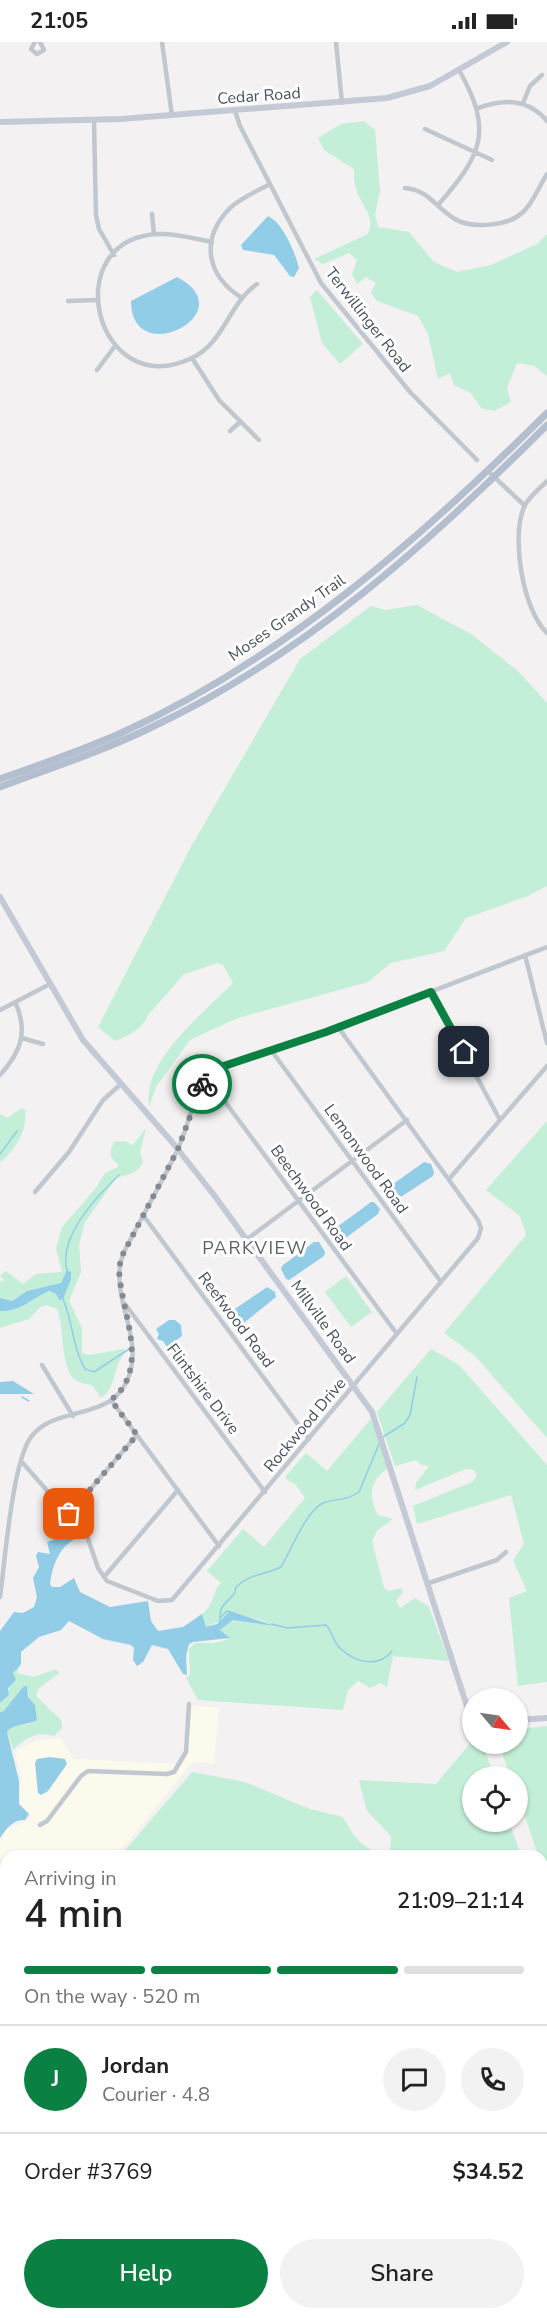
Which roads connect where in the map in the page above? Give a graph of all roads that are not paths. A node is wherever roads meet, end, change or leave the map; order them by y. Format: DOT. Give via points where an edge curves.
graph roads {
  1 [pos="35,42"];
  2 [pos="40,42"];
  3 [pos="162,42"];
  4 [pos="336,42"];
  5 [pos="507,42"];
  6 [pos="459,70"];
  7 [pos="542,75"];
  8 [pos="342,103"];
  9 [pos="523,103"];
  10 [pos="478,108"];
  11 [pos="235,111"];
  12 [pos="172,116"];
  13 [pos="94,121"];
  14 [pos="547,121"];
  15 [pos="0,122"];
  16 [pos="425,129"];
  17 [pos="474,152"];
  18 [pos="492,160"];
  19 [pos="547,174"];
  20 [pos="270,184"];
  21 [pos="405,188"];
  22 [pos="438,205"];
  23 [pos="152,214"];
  24 [pos="154,234"];
  25 [pos="212,242"];
  26 [pos="114,255"];
  27 [pos="257,284"];
  28 [pos="242,298"];
  29 [pos="96,300"];
  30 [pos="68,301"];
  31 [pos="115,346"];
  32 [pos="192,358"];
  33 [pos="97,370"];
  34 [pos="547,413"];
  35 [pos="240,422"];
  36 [pos="547,424"];
  37 [pos="230,431"];
  38 [pos="259,440"];
  39 [pos="477,460"];
  40 [pos="488,471"];
  41 [pos="494,477"];
  42 [pos="547,481"];
  43 [pos="525,506"];
  44 [pos="547,633"];
  45 [pos="0,779"];
  46 [pos="0,787"];
  47 [pos="0,897"];
  48 [pos="547,947"];
  49 [pos="525,956"];
  50 [pos="50,984"];
  51 [pos="431,992"];
  52 [pos="15,1004"];
  53 [pos="0,1010"];
  54 [pos="338,1027"];
  55 [pos="22,1038"];
  56 [pos="43,1044"];
  57 [pos="547,1044"];
  58 [pos="271,1050"];
  59 [pos="547,1066"];
  60 [pos="0,1075"];
  61 [pos="206,1076"];
  62 [pos="120,1085"];
  63 [pos="406,1120"];
  64 [pos="500,1120"];
  65 [pos="178,1149"];
  66 [pos="352,1161"];
  67 [pos="449,1179"];
  68 [pos="34,1192"];
  69 [pos="298,1201"];
  70 [pos="143,1215"];
  71 [pos="246,1239"];
  72 [pos="441,1282"];
  73 [pos="123,1301"];
  74 [pos="397,1334"];
  75 [pos="42,1365"];
  76 [pos="354,1386"];
  77 [pos="111,1400"];
  78 [pos="73,1416"];
  79 [pos="137,1435"];
  80 [pos="309,1439"];
  81 [pos="21,1461"];
  82 [pos="178,1490"];
  83 [pos="265,1492"];
  84 [pos="69,1514"];
  85 [pos="219,1546"];
  86 [pos="506,1552"];
  87 [pos="104,1577"];
  88 [pos="429,1583"];
  89 [pos="0,1597"];
  90 [pos="462,1690"];
  91 [pos="189,1704"];
  92 [pos="547,1718"];
  93 [pos="528,1719"];
  94 [pos="40,1825"];
  1 -- 2 [label="street" via="31,49 37,54 44,50"];
  3 -- 12 [label="street"];
  4 -- 8 [label="street"];
  5 -- 6 [label="street, Cedar Road"];
  6 -- 8 [label="street, Cedar Road" via="410,93"];
  6 -- 10 [label="street"];
  7 -- 9 [label="street" via="530,86"];
  8 -- 11 [label="street, Cedar Road"];
  9 -- 10 [label="street" via="502,101"];
  9 -- 14 [label="street"];
  10 -- 17 [label="street" via="480,134"];
  11 -- 12 [label="street, Cedar Road"];
  11 -- 20 [label="street, Terwillinger Road"];
  12 -- 13 [label="street, Cedar Road"];
  13 -- 15 [label="street, Cedar Road"];
  13 -- 26 [label="street" via="96,215"];
  16 -- 17 [label="street"];
  17 -- 18 [label="street"];
  17 -- 22 [label="street" via="458,181"];
  19 -- 22 [label="street" via="524,211 511,220 469,224 455,219"];
  20 -- 25 [label="street" via="229,210"];
  20 -- 39 [label="street, Terwillinger Road" via="330,296 410,392"];
  21 -- 22 [label="street" via="423,192"];
  23 -- 24 [label="street"];
  24 -- 25 [label="street"];
  24 -- 26 [label="street" via="132,241"];
  25 -- 28 [label="street" via="211,259 217,277"];
  26 -- 29 [label="street" via="99,280"];
  27 -- 28 [label="street"];
  28 -- 32 [label="street" via="212,343"];
  29 -- 30 [label="street"];
  29 -- 31 [label="street" via="99,319"];
  31 -- 32 [label="street" via="130,357 153,365 176,364"];
  31 -- 33 [label="street"];
  32 -- 35 [label="street" via="210,389"];
  34 -- 40 [label="main road, Moses Grandy Trail"];
  35 -- 37 [label="street"];
  35 -- 38 [label="street"];
  36 -- 41 [label="main road, Moses Grandy Trail"];
  40 -- 41 [label="street"];
  40 -- 45 [label="main road, Moses Grandy Trail" via="363,581 299,630 231,674 120,734"];
  41 -- 43 [label="street"];
  41 -- 46 [label="main road, Moses Grandy Trail" via="388,573 325,623 231,684 153,727"];
  42 -- 43 [label="street"];
  43 -- 44 [label="street" via="519,538 528,600 536,621"];
  47 -- 50 [label="street, Millville Road"];
  48 -- 49 [label="street"];
  49 -- 51 [label="street"];
  49 -- 57 [label="street"];
  50 -- 52 [label="street"];
  50 -- 62 [label="street, Millville Road" via="83,1040"];
  51 -- 54 [label="street"];
  51 -- 64 [label="street"];
  52 -- 53 [label="street"];
  52 -- 55 [label="street" via="23,1020"];
  54 -- 58 [label="street"];
  54 -- 63 [label="street, Rockwood Drive"];
  55 -- 56 [label="street"];
  55 -- 60 [label="street"];
  58 -- 61 [label="street" via="212,1070"];
  58 -- 66 [label="street, Lemonwood Road"];
  59 -- 64 [label="street"];
  61 -- 65 [label="street"];
  61 -- 69 [label="street, Beechwood Road"];
  62 -- 65 [label="street, Millville Road"];
  62 -- 68 [label="street" via="103,1100 69,1152"];
  63 -- 66 [label="street"];
  63 -- 67 [label="street, Rockwood Drive"];
  64 -- 67 [label="street"];
  65 -- 70 [label="street"];
  65 -- 71 [label="street, Millville Road"];
  66 -- 69 [label="street"];
  66 -- 72 [label="street, Lemonwood Road"];
  67 -- 72 [label="street, Rockwood Drive" via="478,1220 480,1231"];
  69 -- 71 [label="street"];
  69 -- 74 [label="street, Beechwood Road"];
  70 -- 73 [label="street" via="121,1259"];
  70 -- 80 [label="street, Reefwood Road"];
  71 -- 76 [label="street, Millville Road"];
  72 -- 74 [label="street, Rockwood Drive"];
  73 -- 77 [label="street" via="133,1362 125,1384"];
  73 -- 83 [label="street, Flintshire Drive"];
  74 -- 76 [label="street, Rockwood Drive"];
  75 -- 78 [label="street"];
  76 -- 80 [label="street, Rockwood Drive"];
  76 -- 88 [label="street, Millville Road" via="374,1417"];
  77 -- 78 [label="street" via="93,1411"];
  77 -- 79 [label="street"];
  78 -- 81 [label="street" via="39,1428 27,1443"];
  79 -- 82 [label="street"];
  79 -- 84 [label="street"];
  80 -- 83 [label="street, Rockwood Drive"];
  81 -- 84 [label="street"];
  81 -- 89 [label="street"];
  82 -- 85 [label="street"];
  82 -- 87 [label="street"];
  83 -- 85 [label="street, Rockwood Drive"];
  84 -- 87 [label="street" via="87,1536"];
  85 -- 87 [label="street, Rockwood Drive" via="176,1598 166,1602"];
  86 -- 88 [label="street" via="497,1560"];
  88 -- 90 [label="street, Millville Road"];
  91 -- 94 [label="street" via="186,1752 174,1772 88,1771"];
  92 -- 93 [label="street"];
}
